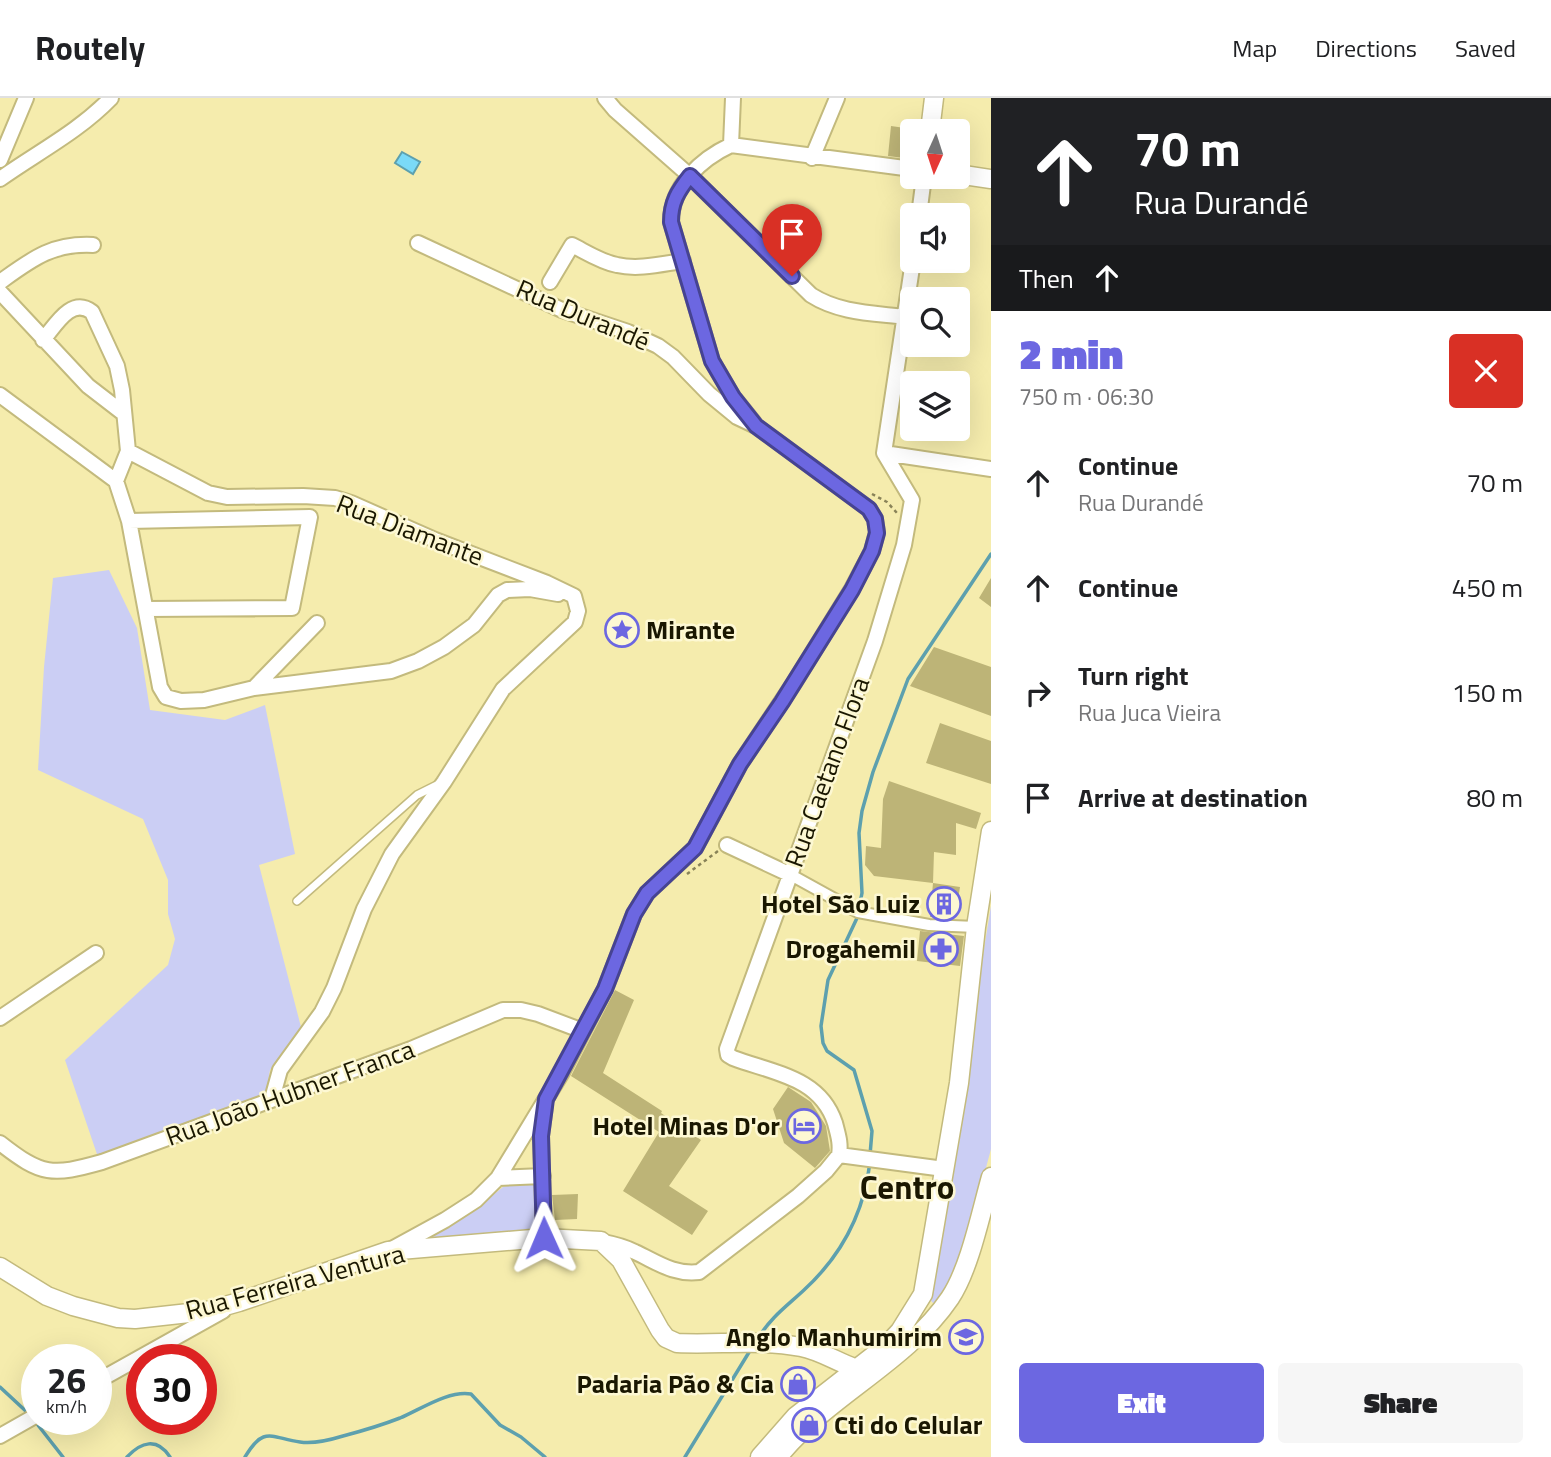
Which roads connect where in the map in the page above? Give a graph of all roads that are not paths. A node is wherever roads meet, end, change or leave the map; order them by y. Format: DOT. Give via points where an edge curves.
graph roads {
  1 [pos="26,98"];
  2 [pos="111,98"];
  3 [pos="605,98"];
  4 [pos="733,98"];
  5 [pos="837,98"];
  6 [pos="934,98"];
  7 [pos="931,119"];
  8 [pos="731,145"];
  9 [pos="812,158"];
  10 [pos="0,159"];
  11 [pos="900,168"];
  12 [pos="690,176"];
  13 [pos="970,176"];
  14 [pos="0,179"];
  15 [pos="991,179"];
  16 [pos="418,243"];
  17 [pos="93,245"];
  18 [pos="683,261"];
  19 [pos="0,282"];
  20 [pos="550,282"];
  21 [pos="0,292"];
  22 [pos="900,316"];
  23 [pos="43,340"];
  24 [pos="900,349"];
  25 [pos="0,395"];
  26 [pos="123,413"];
  27 [pos="756,426"];
  28 [pos="128,451"];
  29 [pos="884,453"];
  30 [pos="991,470"];
  31 [pos="116,481"];
  32 [pos="129,521"];
  33 [pos="574,597"];
  34 [pos="146,609"];
  35 [pos="317,623"];
  36 [pos="254,688"];
  37 [pos="444,782"];
  38 [pos="991,831"];
  39 [pos="727,845"];
  40 [pos="791,875"];
  41 [pos="297,901"];
  42 [pos="976,928"];
  43 [pos="96,953"];
  44 [pos="0,1018"];
  45 [pos="583,1031"];
  46 [pos="272,1098"];
  47 [pos="546,1099"];
  48 [pos="0,1143"];
  49 [pos="844,1156"];
  50 [pos="944,1169"];
  51 [pos="543,1176"];
  52 [pos="498,1178"];
  53 [pos="990,1184"];
  54 [pos="544,1238"];
  55 [pos="601,1241"];
  56 [pos="388,1251"];
  57 [pos="0,1267"];
  58 [pos="923,1294"];
  59 [pos="239,1302"];
  60 [pos="944,1305"];
  61 [pos="864,1371"];
  62 [pos="112,1373"];
  63 [pos="21,1424"];
  64 [pos="0,1436"];
  65 [pos="760,1457"];
  66 [pos="778,1457"];
  1 -- 10 [label="street"];
  2 -- 14 [label="street" via="68,136"];
  3 -- 12 [label="street"];
  4 -- 8 [label="street"];
  5 -- 9 [label="street"];
  6 -- 7 [label="street"];
  8 -- 9 [label="street"];
  8 -- 12 [label="street"];
  9 -- 11 [label="street"];
  12 -- 18 [label="street" via="674,197 671,210"];
  12 -- 22 [label="street" via="811,295 842,310"];
  13 -- 15 [label="street"];
  16 -- 27 [label="street, Rua Durandé" via="562,310 658,346 737,417"];
  17 -- 19 [label="street" via="48,251"];
  18 -- 20 [label="street" via="619,266 572,245"];
  18 -- 27 [label="street" via="712,361"];
  21 -- 23 [label="street"];
  23 -- 26 [label="street" via="88,386"];
  23 -- 26 [label="street" via="68,311 85,306 92,312 117,366"];
  24 -- 29 [label="street"];
  25 -- 31 [label="street"];
  26 -- 28 [label="street"];
  27 -- 45 [label="street, Rua Durandé" via="869,509 877,533 872,551 830,626 740,764 695,848 640,904"];
  28 -- 31 [label="street"];
  28 -- 33 [label="street, Rua Diamante" via="208,493 335,498 351,503"];
  29 -- 30 [label="street"];
  29 -- 40 [label="street, Rua Caetano Flora" via="912,500 908,525 875,641"];
  31 -- 32 [label="street"];
  32 -- 34 [label="street"];
  32 -- 34 [label="street" via="310,517 292,608"];
  33 -- 36 [label="street" via="507,590 474,625 418,661 391,671"];
  33 -- 37 [label="street" via="575,622 503,689"];
  34 -- 36 [label="street" via="160,687 166,697 204,700"];
  35 -- 36 [label="street"];
  37 -- 41 [label="lane" via="417,795"];
  37 -- 46 [label="street" via="392,854 364,909 334,988 280,1070"];
  38 -- 42 [label="street"];
  39 -- 40 [label="street"];
  40 -- 42 [label="street" via="858,912"];
  40 -- 49 [label="street, Rua Caetano Flora" via="728,1055 810,1087 833,1118"];
  42 -- 50 [label="street" via="959,1083"];
  43 -- 44 [label="street"];
  45 -- 46 [label="street, Rua João Hubner Franca" via="538,1014 503,1010 411,1049"];
  45 -- 47 [label="street, Rua Durandé"];
  46 -- 48 [label="street, Rua João Hubner Franca" via="102,1162 56,1172 39,1169"];
  47 -- 51 [label="street" via="541,1136"];
  47 -- 52 [label="street, Rua Durandé"];
  49 -- 50 [label="street"];
  49 -- 55 [label="street" via="698,1272 662,1268 636,1252"];
  50 -- 58 [label="street"];
  51 -- 52 [label="street"];
  51 -- 54 [label="street"];
  52 -- 56 [label="street, Rua Durandé" via="456,1213"];
  53 -- 60 [label="street" via="964,1270"];
  54 -- 55 [label="street, Rua Ferreira Ventura"];
  54 -- 56 [label="street, Rua Ferreira Ventura"];
  55 -- 61 [label="street" via="621,1260 666,1338 677,1343 772,1343 811,1349"];
  56 -- 59 [label="street, Rua Ferreira Ventura"];
  57 -- 59 [label="street, Rua Ferreira Ventura" via="47,1296 118,1318 164,1317"];
  58 -- 60 [label="street" via="929,1305"];
  58 -- 61 [label="street" via="894,1338"];
  59 -- 62 [label="street"];
  60 -- 61 [label="street" via="893,1357"];
  61 -- 65 [label="street" via="796,1416"];
  61 -- 66 [label="street"];
  63 -- 64 [label="street"];
}
